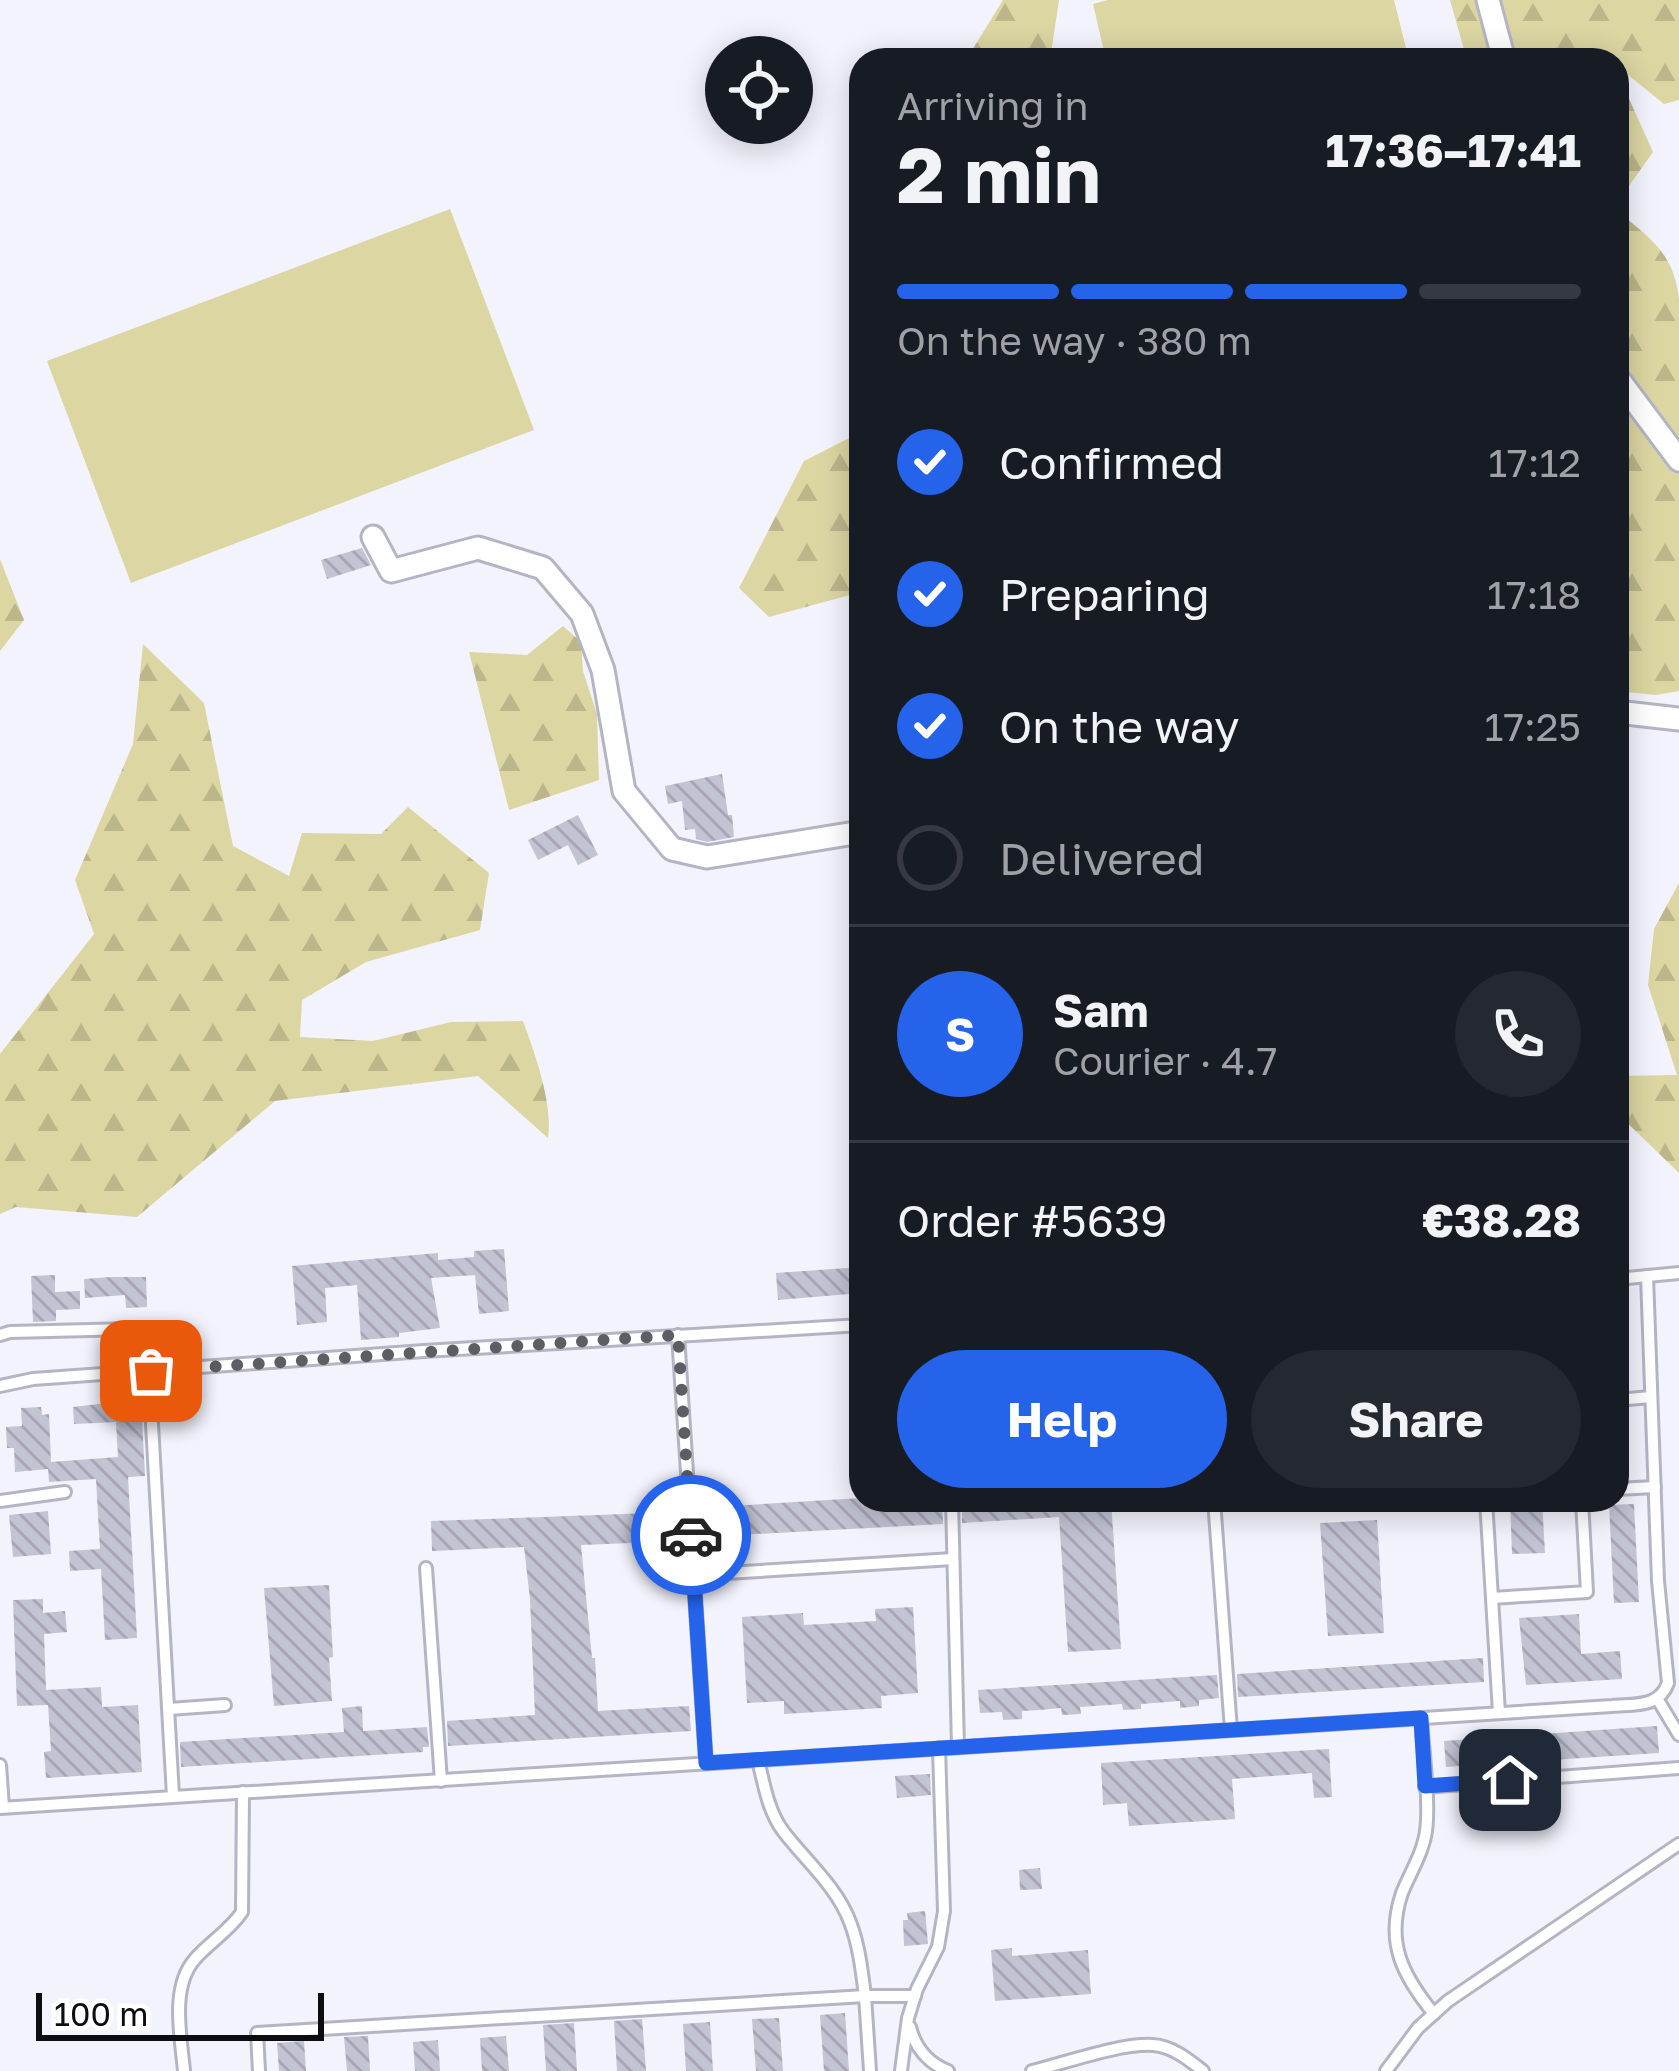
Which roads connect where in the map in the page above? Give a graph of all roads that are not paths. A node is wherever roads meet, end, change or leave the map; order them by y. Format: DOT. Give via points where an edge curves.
graph roads {
  1 [pos="1488,0"];
  2 [pos="1501,48"];
  3 [pos="1629,393"];
  4 [pos="1679,460"];
  5 [pos="374,537"];
  6 [pos="1629,713"];
  7 [pos="1679,719"];
  8 [pos="849,834"];
  9 [pos="1679,1273"];
  10 [pos="1647,1276"];
  11 [pos="1629,1278"];
  12 [pos="849,1326"];
  13 [pos="0,1335"];
  14 [pos="678,1335"];
  15 [pos="151,1371"];
  16 [pos="0,1386"];
  17 [pos="1652,1397"];
  18 [pos="1629,1399"];
  19 [pos="1654,1487"];
  20 [pos="1629,1488"];
  21 [pos="65,1492"];
  22 [pos="0,1501"];
  23 [pos="952,1512"];
  24 [pos="1215,1512"];
  25 [pos="1487,1512"];
  26 [pos="1583,1512"];
  27 [pos="953,1558"];
  28 [pos="426,1568"];
  29 [pos="694,1574"];
  30 [pos="1492,1598"];
  31 [pos="1658,1700"];
  32 [pos="225,1705"];
  33 [pos="169,1709"];
  34 [pos="1499,1713"];
  35 [pos="1421,1718"];
  36 [pos="1231,1730"];
  37 [pos="1679,1735"];
  38 [pos="958,1747"];
  39 [pos="938,1748"];
  40 [pos="758,1760"];
  41 [pos="706,1763"];
  42 [pos="0,1765"];
  43 [pos="1679,1768"];
  44 [pos="441,1781"];
  45 [pos="1425,1786"];
  46 [pos="243,1792"];
  47 [pos="173,1796"];
  48 [pos="1,1808"];
  49 [pos="1679,1844"];
  50 [pos="865,1996"];
  51 [pos="915,1996"];
  52 [pos="1434,2014"];
  53 [pos="908,2018"];
  54 [pos="184,2071"];
  55 [pos="259,2071"];
  56 [pos="870,2071"];
  57 [pos="901,2071"];
  58 [pos="948,2071"];
  59 [pos="1032,2071"];
  60 [pos="1203,2071"];
  61 [pos="1386,2071"];
  1 -- 2 [label="street"];
  3 -- 4 [label="street"];
  5 -- 8 [label="street" via="391,572 478,548 543,568 582,614 603,670 624,791 672,849 707,857"];
  6 -- 7 [label="street"];
  9 -- 10 [label="lane"];
  10 -- 11 [label="lane"];
  10 -- 17 [label="lane"];
  12 -- 14 [label="lane"];
  13 -- 15 [label="lane" via="130,1329 142,1338"];
  14 -- 15 [label="lane"];
  14 -- 29 [label="lane"];
  15 -- 16 [label="lane"];
  15 -- 33 [label="lane"];
  17 -- 18 [label="lane"];
  17 -- 19 [label="lane"];
  19 -- 20 [label="lane"];
  19 -- 31 [label="lane" via="1668,1683"];
  21 -- 22 [label="lane"];
  23 -- 27 [label="lane"];
  24 -- 36 [label="lane"];
  25 -- 30 [label="lane"];
  26 -- 30 [label="lane" via="1587,1592"];
  27 -- 29 [label="lane"];
  27 -- 38 [label="lane"];
  28 -- 44 [label="lane"];
  29 -- 41 [label="lane"];
  30 -- 34 [label="lane"];
  31 -- 34 [label="lane"];
  31 -- 37 [label="lane"];
  32 -- 33 [label="lane"];
  33 -- 47 [label="lane"];
  34 -- 35 [label="lane"];
  35 -- 36 [label="lane"];
  35 -- 45 [label="lane"];
  36 -- 38 [label="lane"];
  38 -- 39 [label="lane"];
  39 -- 40 [label="lane"];
  39 -- 51 [label="lane" via="944,1911"];
  40 -- 41 [label="lane"];
  40 -- 50 [label="lane" via="780,1828 850,1919"];
  41 -- 44 [label="lane"];
  42 -- 48 [label="lane"];
  43 -- 45 [label="lane"];
  44 -- 46 [label="lane"];
  45 -- 52 [label="lane" via="1426,1832 1397,1912 1397,1944 1401,1966"];
  46 -- 47 [label="lane"];
  46 -- 54 [label="lane" via="242,1912 183,1980"];
  47 -- 48 [label="lane"];
  49 -- 52 [label="lane"];
  50 -- 51 [label="lane"];
  50 -- 55 [label="lane" via="257,2033"];
  50 -- 56 [label="lane"];
  51 -- 53 [label="lane"];
  52 -- 61 [label="lane"];
  53 -- 57 [label="lane"];
  53 -- 58 [label="lane" via="913,2041"];
  59 -- 60 [label="lane" via="1156,2045"];
}
